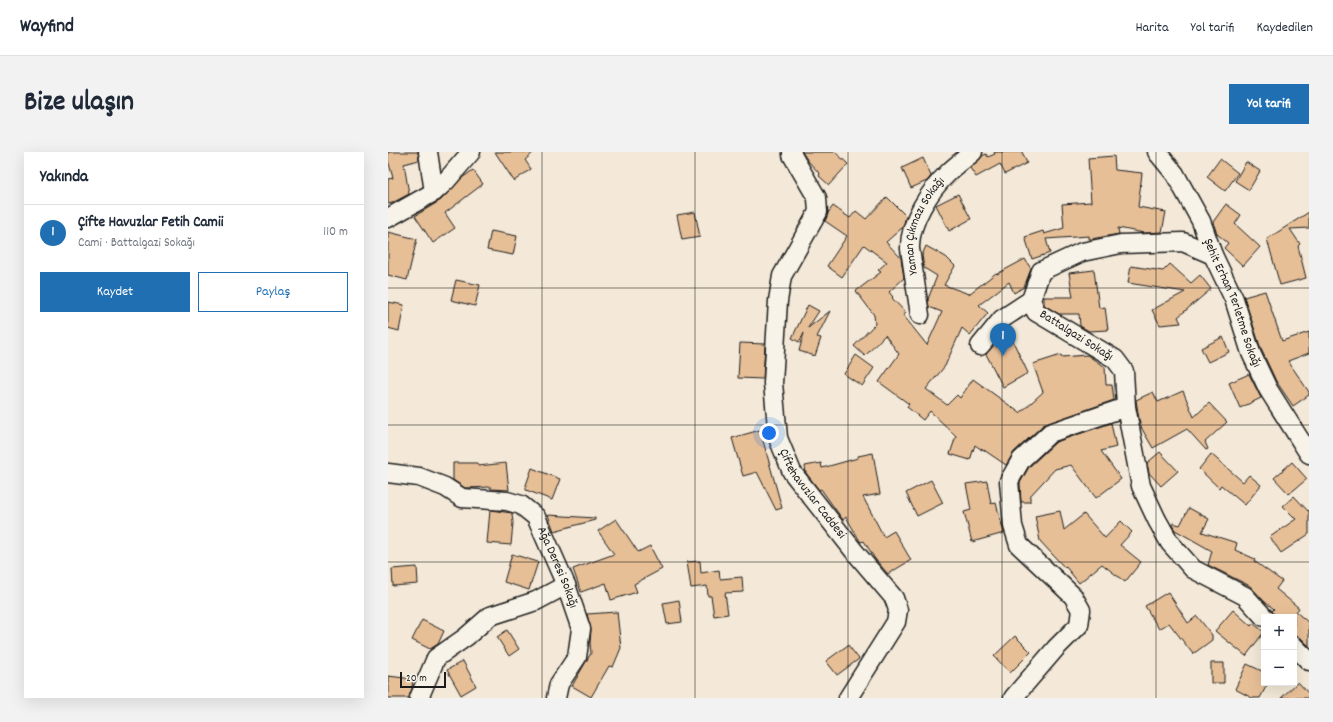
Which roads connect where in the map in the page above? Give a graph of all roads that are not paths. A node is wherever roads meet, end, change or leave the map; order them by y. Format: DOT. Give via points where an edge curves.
graph roads {
  1 [pos="428,152"];
  2 [pos="471,152"];
  3 [pos="792,152"];
  4 [pos="973,152"];
  5 [pos="1157,152"];
  6 [pos="434,192"];
  7 [pos="388,218"];
  8 [pos="1213,255"];
  9 [pos="1031,300"];
  10 [pos="920,315"];
  11 [pos="980,346"];
  12 [pos="1126,407"];
  13 [pos="1309,454"];
  14 [pos="388,473"];
  15 [pos="566,585"];
  16 [pos="1261,614"];
  17 [pos="1297,649"];
  18 [pos="1309,661"];
  19 [pos="419,698"];
  20 [pos="556,698"];
  21 [pos="848,698"];
  22 [pos="1013,698"];
  1 -- 6 [label="street"];
  2 -- 6 [label="street"];
  3 -- 21 [label="street, Çiftehavuzlar Caddesi" via="817,198 818,212 782,276 773,383 778,438 792,472 894,598 898,610 896,622"];
  4 -- 10 [label="street, Yaman Çıkmazı Sokağı" via="948,173 925,200 909,242"];
  5 -- 8 [label="street, Şehit Erhan Terletme Sokağı" via="1175,174 1201,221"];
  6 -- 7 [label="street"];
  8 -- 9 [label="street, Battalgazi Sokağı" via="1183,242 1121,244 1082,252 1041,272"];
  8 -- 13 [label="street, Şehit Erhan Terletme Sokağı" via="1234,299 1251,353 1268,388"];
  9 -- 11 [label="street" via="1002,318"];
  9 -- 12 [label="street, Battalgazi Sokağı" via="1036,312 1115,358 1124,371"];
  12 -- 16 [label="street" via="1141,486 1170,543 1193,569 1245,596"];
  12 -- 22 [label="street" via="1050,433 1021,460 1008,481 1013,526 1019,545 1073,596 1081,610 1079,625"];
  14 -- 15 [label="street, Ağa Deresi Sokağı" via="419,477 445,487 462,498 507,501 522,505 536,517"];
  15 -- 19 [label="street" via="536,601 490,616 436,658"];
  15 -- 20 [label="street, Ağa Deresi Sokağı" via="581,629 577,657 559,684"];
  17 -- 18 [label="street"];
}
